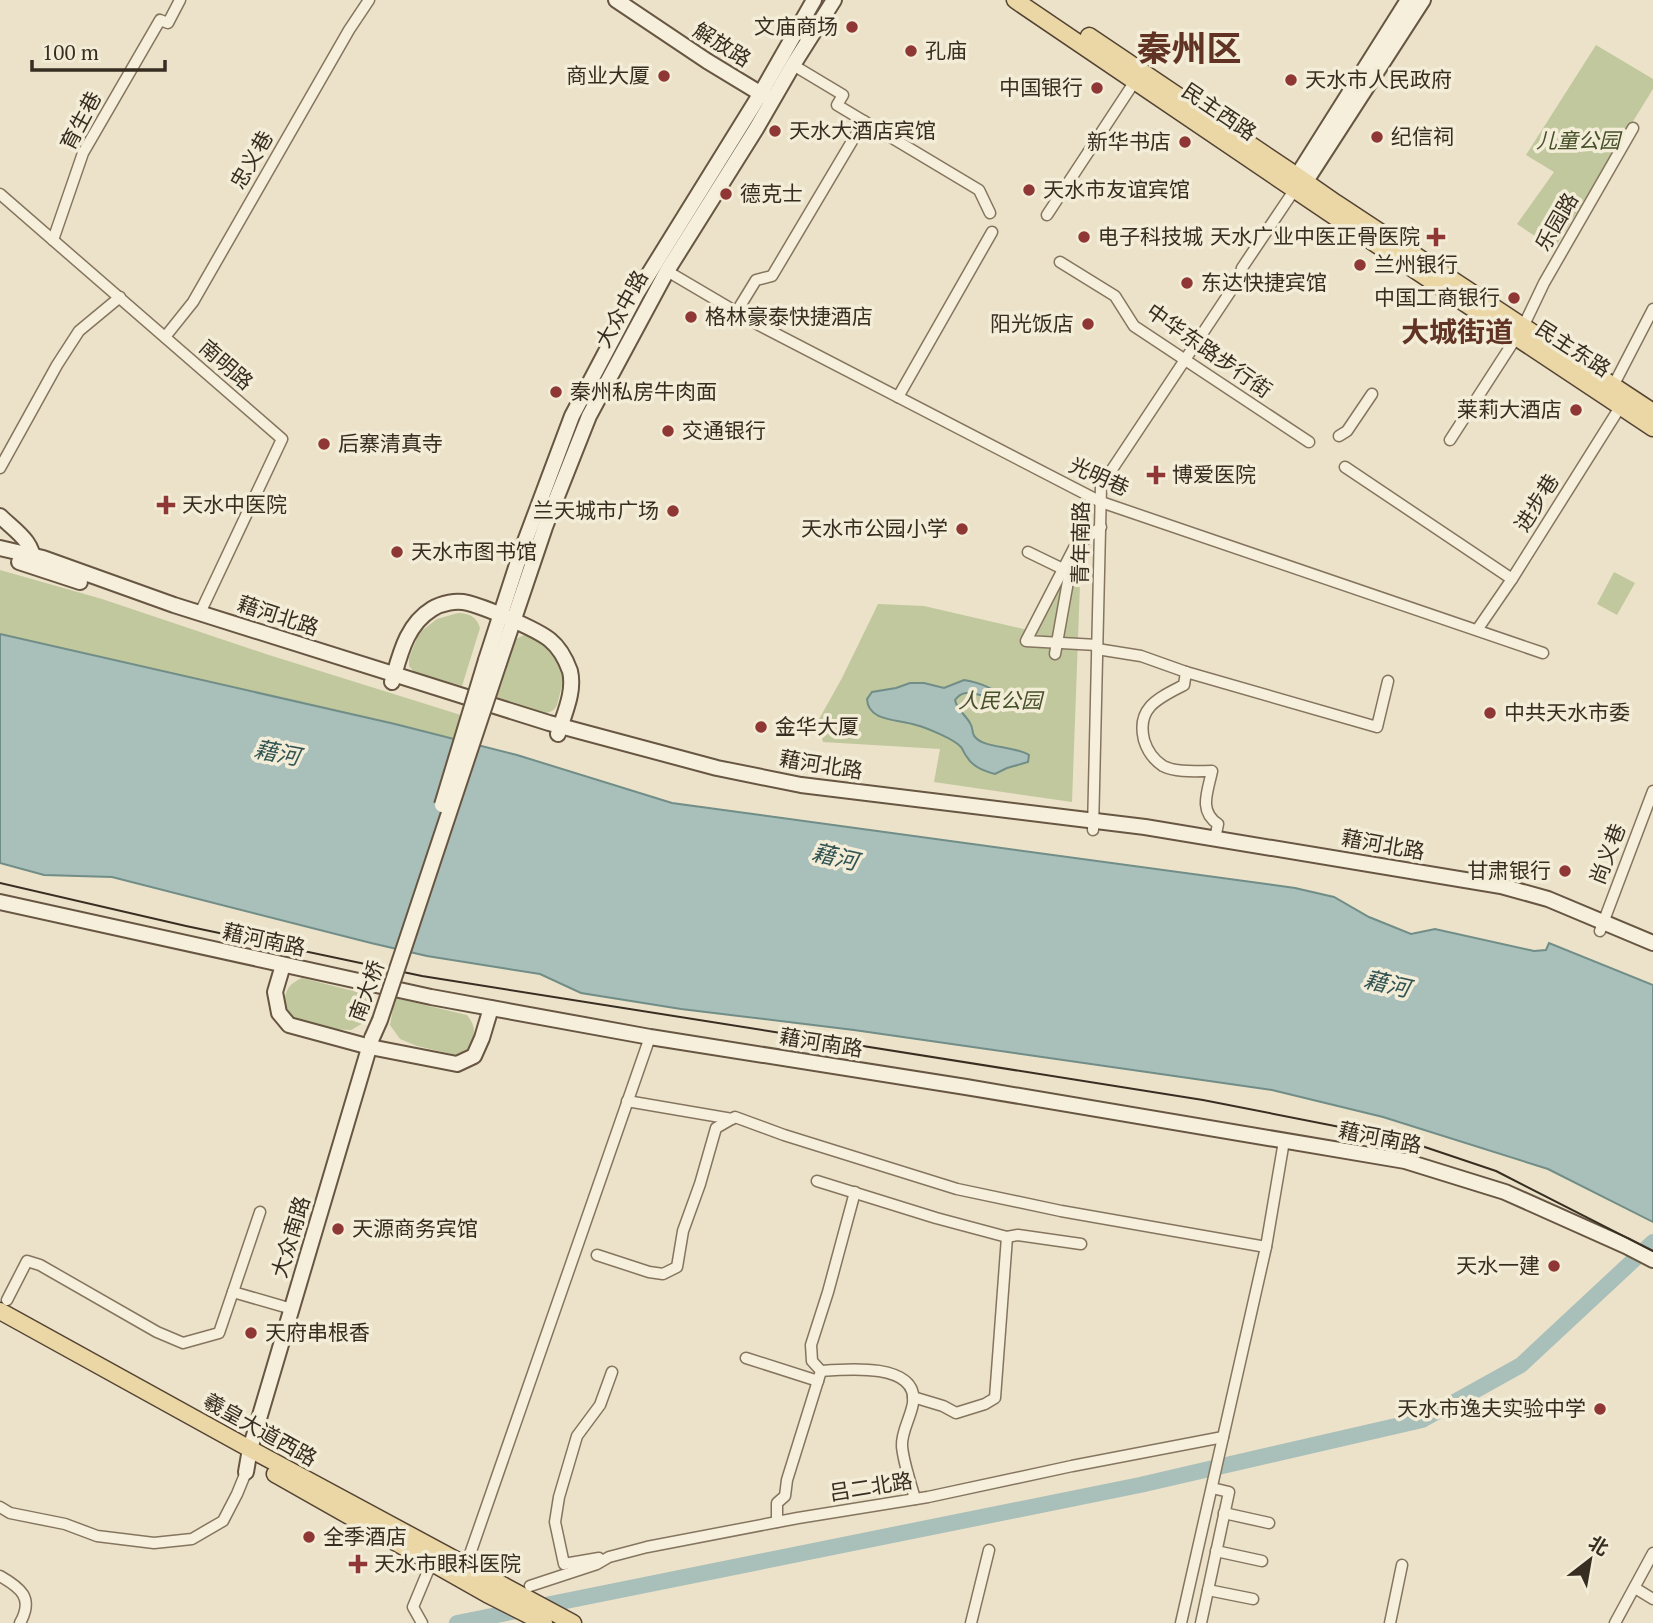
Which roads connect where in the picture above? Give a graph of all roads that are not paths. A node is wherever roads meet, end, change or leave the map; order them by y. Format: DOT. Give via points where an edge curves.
graph roads {
  1 [pos="180,0"];
  2 [pos="369,0"];
  3 [pos="616,0"];
  4 [pos="814,0"];
  5 [pos="834,0"];
  6 [pos="1015,0"];
  7 [pos="1034,0"];
  8 [pos="1408,0"];
  9 [pos="1423,0"];
  10 [pos="793,65"];
  11 [pos="1135,81"];
  12 [pos="767,97"];
  13 [pos="864,121"];
  14 [pos="1633,128"];
  15 [pos="1299,182"];
  16 [pos="0,194"];
  17 [pos="990,213"];
  18 [pos="1047,215"];
  19 [pos="992,232"];
  20 [pos="53,240"];
  21 [pos="1060,262"];
  22 [pos="667,271"];
  23 [pos="120,298"];
  24 [pos="1653,309"];
  25 [pos="737,312"];
  26 [pos="1520,332"];
  27 [pos="165,337"];
  28 [pos="1186,360"];
  29 [pos="1372,394"];
  30 [pos="1617,396"];
  31 [pos="898,397"];
  32 [pos="1653,412"];
  33 [pos="1653,428"];
  34 [pos="1339,436"];
  35 [pos="1450,440"];
  36 [pos="1309,442"];
  37 [pos="1345,467"];
  38 [pos="0,468"];
  39 [pos="1101,502"];
  40 [pos="0,516"];
  41 [pos="1101,527"];
  42 [pos="0,548"];
  43 [pos="1074,548"];
  44 [pos="1028,552"];
  45 [pos="0,557"];
  46 [pos="33,561"];
  47 [pos="1063,569"];
  48 [pos="1512,579"];
  49 [pos="200,613"];
  50 [pos="506,618"];
  51 [pos="1477,630"];
  52 [pos="1097,647"];
  53 [pos="1056,649"];
  54 [pos="1543,653"];
  55 [pos="493,662"];
  56 [pos="1186,672"];
  57 [pos="393,678"];
  58 [pos="1388,681"];
  59 [pos="559,731"];
  60 [pos="1653,791"];
  61 [pos="1092,826"];
  62 [pos="1215,839"];
  63 [pos="0,902"];
  64 [pos="1601,927"];
  65 [pos="1653,943"];
  66 [pos="1653,952"];
  67 [pos="284,965"];
  68 [pos="491,1008"];
  69 [pos="650,1037"];
  70 [pos="371,1042"];
  71 [pos="626,1101"];
  72 [pos="732,1119"];
  73 [pos="1284,1141"];
  74 [pos="817,1181"];
  75 [pos="855,1192"];
  76 [pos="260,1212"];
  77 [pos="1007,1237"];
  78 [pos="1081,1244"];
  79 [pos="1266,1247"];
  80 [pos="597,1255"];
  81 [pos="1653,1260"];
  82 [pos="233,1292"];
  83 [pos="4,1306"];
  84 [pos="292,1309"];
  85 [pos="0,1322"];
  86 [pos="746,1358"];
  87 [pos="612,1372"];
  88 [pos="820,1376"];
  89 [pos="913,1397"];
  90 [pos="1222,1441"];
  91 [pos="248,1460"];
  92 [pos="1213,1483"];
  93 [pos="915,1499"];
  94 [pos="0,1507"];
  95 [pos="1224,1513"];
  96 [pos="777,1522"];
  97 [pos="1269,1523"];
  98 [pos="989,1550"];
  99 [pos="1216,1551"];
  100 [pos="1653,1553"];
  101 [pos="470,1554"];
  102 [pos="609,1557"];
  103 [pos="1262,1561"];
  104 [pos="1402,1565"];
  105 [pos="428,1571"];
  106 [pos="0,1576"];
  107 [pos="530,1586"];
  108 [pos="1635,1588"];
  109 [pos="1208,1590"];
  110 [pos="1653,1599"];
  111 [pos="1253,1600"];
  112 [pos="540,1616"];
  113 [pos="20,1623"];
  114 [pos="422,1623"];
  115 [pos="573,1623"];
  116 [pos="971,1623"];
  117 [pos="1181,1623"];
  118 [pos="1201,1623"];
  119 [pos="1390,1623"];
  120 [pos="1615,1623"];
  1 -- 20 [label="street, 育生巷" via="168,23 160,20 83,153"];
  2 -- 27 [label="street, 忠义巷" via="193,302"];
  3 -- 12 [label="main road, 解放路"];
  4 -- 12 [label="main road, 大众中路"];
  5 -- 10 [label="main road, 大众中路"];
  6 -- 11 [label="main road, 民主西路"];
  7 -- 15 [label="main road, 民主西路"];
  8 -- 15 [label="main road"];
  9 -- 15 [label="main road"];
  10 -- 12 [label="main road, 大众中路"];
  10 -- 13 [label="street" via="843,95 837,105"];
  11 -- 15 [label="main road, 民主西路"];
  11 -- 18 [label="street"];
  12 -- 22 [label="main road, 大众中路"];
  12 -- 50 [label="main road, 大众中路" via="637,293 572,416"];
  13 -- 17 [label="street" via="979,190"];
  13 -- 25 [label="street" via="772,276 756,280"];
  14 -- 26 [label="street, 乐园路"];
  15 -- 26 [label="main road, 民主东路"];
  15 -- 28 [label="street, 青年南路"];
  16 -- 20 [label="street, 南明路"];
  19 -- 31 [label="street"];
  20 -- 23 [label="street, 南明路"];
  21 -- 28 [label="street, 中华东路步行街" via="1115,296 1134,326"];
  22 -- 25 [label="street, 光明巷"];
  22 -- 50 [label="main road, 大众中路" via="589,416"];
  23 -- 27 [label="street, 南明路"];
  23 -- 38 [label="street" via="79,331"];
  24 -- 30 [label="street, 进步巷"];
  25 -- 31 [label="street, 光明巷"];
  26 -- 30 [label="main road, 民主东路"];
  26 -- 35 [label="street, 乐园路"];
  27 -- 49 [label="street, 南明路" via="282,439"];
  28 -- 36 [label="street, 中华东路步行街"];
  28 -- 39 [label="street, 青年南路" via="1101,486"];
  29 -- 34 [label="street"];
  30 -- 32 [label="main road, 民主东路"];
  30 -- 33 [label="main road, 民主东路"];
  30 -- 48 [label="street, 进步巷"];
  31 -- 39 [label="street, 光明巷"];
  37 -- 48 [label="street"];
  39 -- 41 [label="street, 青年南路"];
  39 -- 51 [label="street, 光明巷"];
  40 -- 46 [label="main road" via="30,544"];
  41 -- 43 [label="street"];
  41 -- 52 [label="street, 青年南路"];
  42 -- 46 [label="main road, 藉河北路"];
  43 -- 47 [label="street"];
  43 -- 53 [label="street"];
  44 -- 47 [label="street"];
  45 -- 46 [label="main road, 藉河北路"];
  46 -- 49 [label="main road, 藉河北路"];
  46 -- 57 [label="main road, 藉河北路" via="171,613"];
  47 -- 53 [label="street" via="1026,641"];
  48 -- 51 [label="street, 进步巷"];
  49 -- 57 [label="main road, 藉河北路"];
  50 -- 55 [label="main road, 大众中路"];
  50 -- 57 [label="main road" via="467,603 433,608 407,637"];
  50 -- 59 [label="main road" via="551,640 563,655 571,693"];
  51 -- 54 [label="street, 光明巷"];
  52 -- 53 [label="street"];
  52 -- 56 [label="street"];
  52 -- 61 [label="street, 青年南路"];
  55 -- 70 [label="main road, 南大桥, bridge"];
  56 -- 58 [label="street" via="1377,727"];
  56 -- 62 [label="street" via="1184,685 1158,698 1141,725 1147,749 1163,766 1212,771 1205,809 1218,824"];
  57 -- 59 [label="main road, 藉河北路"];
  59 -- 61 [label="main road, 藉河北路" via="801,785"];
  60 -- 64 [label="street, 尚义巷"];
  61 -- 62 [label="main road, 藉河北路" via="1145,827"];
  61 -- 64 [label="main road, 藉河北路" via="1504,896"];
  62 -- 64 [label="main road, 藉河北路" via="1501,886 1548,900"];
  63 -- 67 [label="main road, 藉河南路"];
  64 -- 65 [label="main road, 藉河北路"];
  64 -- 66 [label="main road, 藉河北路"];
  67 -- 68 [label="main road, 藉河南路"];
  67 -- 70 [label="main road" via="275,992 279,1013 289,1025"];
  68 -- 69 [label="main road, 藉河南路"];
  68 -- 70 [label="main road" via="474,1056 457,1064"];
  69 -- 71 [label="street"];
  69 -- 73 [label="main road, 藉河南路"];
  70 -- 84 [label="main road, 大众南路"];
  71 -- 72 [label="street"];
  71 -- 101 [label="street"];
  72 -- 79 [label="street" via="957,1189"];
  72 -- 80 [label="street" via="716,1128 683,1231 677,1267 663,1274 649,1272"];
  73 -- 79 [label="street"];
  73 -- 81 [label="main road, 藉河南路" via="1405,1161 1505,1192"];
  74 -- 75 [label="street"];
  75 -- 77 [label="street"];
  75 -- 88 [label="street" via="811,1345 812,1361"];
  76 -- 82 [label="street"];
  77 -- 78 [label="street"];
  77 -- 89 [label="street" via="995,1398 956,1413"];
  79 -- 90 [label="street"];
  82 -- 83 [label="street" via="219,1334 183,1343 27,1261"];
  82 -- 84 [label="street"];
  83 -- 91 [label="main road, 羲皇大道西路"];
  84 -- 91 [label="main road, 大众南路"];
  85 -- 91 [label="main road, 羲皇大道西路"];
  86 -- 88 [label="street"];
  87 -- 102 [label="street" via="600,1405 576,1436 555,1522 564,1564"];
  88 -- 89 [label="street" via="861,1368 892,1374 906,1382"];
  88 -- 96 [label="street" via="785,1496 777,1503"];
  89 -- 93 [label="street" via="902,1444"];
  90 -- 92 [label="street"];
  90 -- 93 [label="street, 吕二北路"];
  91 -- 94 [label="street" via="223,1521 192,1539 154,1543 97,1536"];
  91 -- 112 [label="main road, 羲皇大道西路" via="487,1594"];
  91 -- 112 [label="main road, 羲皇大道西路" via="501,1585"];
  92 -- 95 [label="street" via="1229,1492"];
  92 -- 117 [label="street"];
  93 -- 96 [label="street, 吕二北路"];
  95 -- 97 [label="street"];
  95 -- 99 [label="street"];
  96 -- 102 [label="street, 吕二北路"];
  98 -- 116 [label="street"];
  99 -- 103 [label="street"];
  99 -- 109 [label="street"];
  100 -- 108 [label="street"];
  102 -- 107 [label="street, 吕二北路"];
  104 -- 119 [label="street"];
  105 -- 114 [label="street" via="413,1607"];
  106 -- 113 [label="street" via="22,1592 26,1608"];
  108 -- 110 [label="street"];
  108 -- 120 [label="street"];
  109 -- 111 [label="street"];
  109 -- 118 [label="street"];
  112 -- 115 [label="main road"];
}
